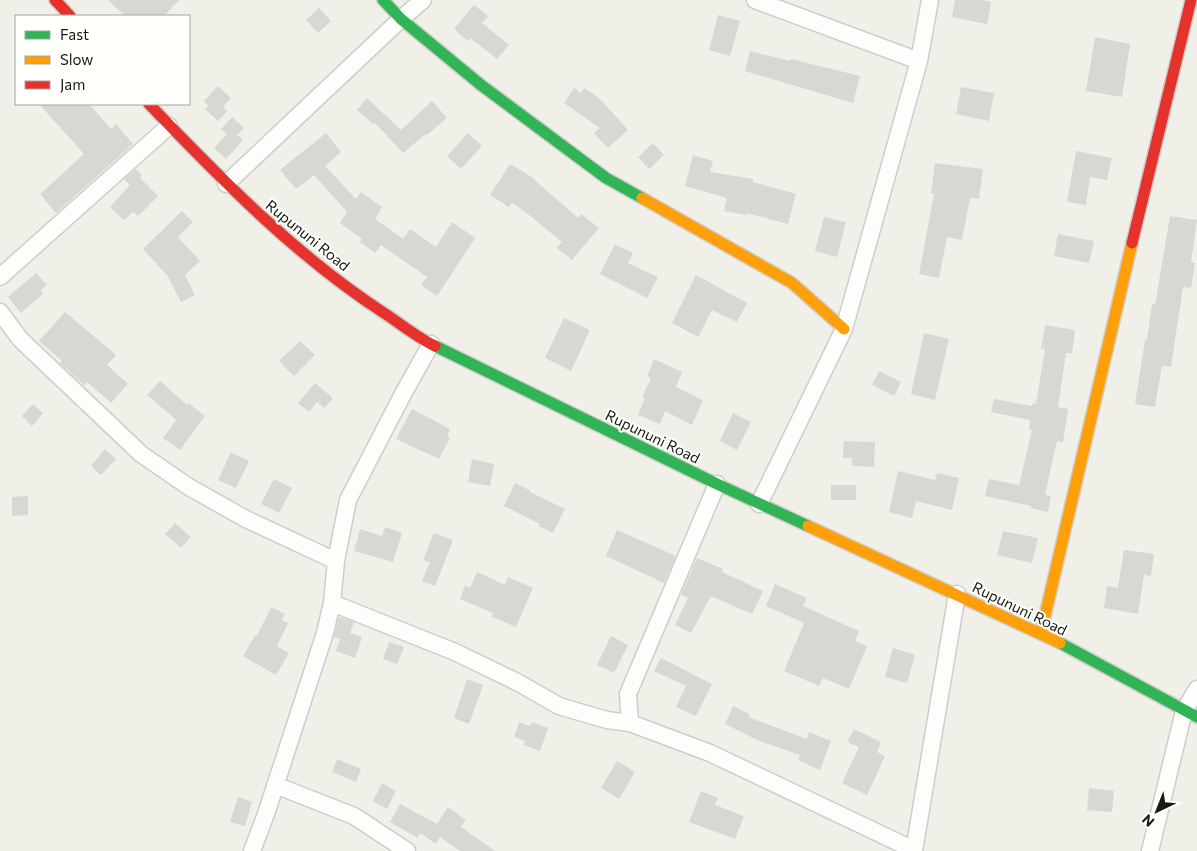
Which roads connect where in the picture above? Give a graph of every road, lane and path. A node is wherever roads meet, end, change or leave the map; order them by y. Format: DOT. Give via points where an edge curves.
graph roads {
  1 [pos="55,0"];
  2 [pos="383,0"];
  3 [pos="423,0"];
  4 [pos="755,0"];
  5 [pos="930,0"];
  6 [pos="1191,0"];
  7 [pos="69,15"];
  8 [pos="401,18"];
  9 [pos="919,61"];
  10 [pos="150,105"];
  11 [pos="169,126"];
  12 [pos="226,184"];
  13 [pos="0,277"];
  14 [pos="0,312"];
  15 [pos="844,329"];
  16 [pos="431,344"];
  17 [pos="717,484"];
  18 [pos="760,504"];
  19 [pos="336,561"];
  20 [pos="957,594"];
  21 [pos="332,603"];
  22 [pos="1041,632"];
  23 [pos="1197,689"];
  24 [pos="1190,714"];
  25 [pos="630,723"];
  26 [pos="275,785"];
  27 [pos="914,850"];
  28 [pos="252,851"];
  29 [pos="407,851"];
  30 [pos="1150,851"];
  1 -- 7 [label="main road"];
  2 -- 8 [label="main road"];
  3 -- 8 [label="street"];
  4 -- 9 [label="street"];
  5 -- 9 [label="street"];
  6 -- 22 [label="main road"];
  8 -- 12 [label="street"];
  8 -- 15 [label="main road" via="481,85 606,178 792,283"];
  9 -- 15 [label="street"];
  10 -- 11 [label="main road, Rupununi Road"];
  11 -- 12 [label="main road, Rupununi Road"];
  11 -- 13 [label="street"];
  12 -- 16 [label="main road, Rupununi Road" via="283,237 364,300"];
  14 -- 19 [label="street" via="20,339 141,454 246,520"];
  15 -- 18 [label="street"];
  16 -- 17 [label="main road, Rupununi Road"];
  16 -- 19 [label="street" via="348,500"];
  17 -- 18 [label="main road, Rupununi Road"];
  17 -- 25 [label="street" via="628,694"];
  18 -- 20 [label="main road, Rupununi Road"];
  19 -- 21 [label="street"];
  20 -- 22 [label="main road, Rupununi Road"];
  20 -- 27 [label="street"];
  21 -- 25 [label="street" via="455,652 559,706"];
  21 -- 26 [label="street"];
  22 -- 24 [label="main road, Rupununi Road"];
  23 -- 24 [label="street"];
  24 -- 30 [label="street"];
  25 -- 27 [label="street" via="710,753"];
  26 -- 28 [label="street"];
  26 -- 29 [label="street" via="354,816"];
}
